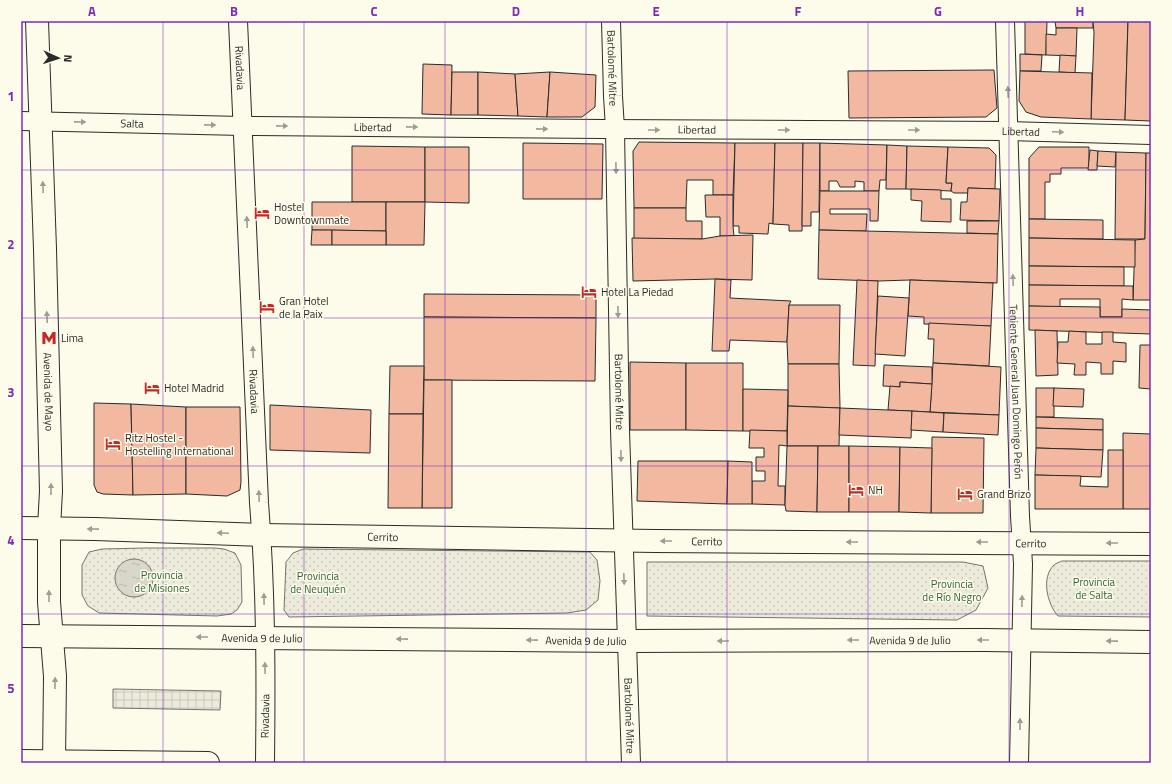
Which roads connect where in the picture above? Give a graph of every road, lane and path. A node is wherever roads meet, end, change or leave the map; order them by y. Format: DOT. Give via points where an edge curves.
graph roads {
  1 [pos="37,21"];
  2 [pos="238,21"];
  3 [pos="611,21"];
  4 [pos="1005,21"];
  5 [pos="31,121"];
  6 [pos="243,126"];
  7 [pos="615,129"];
  8 [pos="1009,131"];
  9 [pos="1151,136"];
  10 [pos="21,528"];
  11 [pos="49,528"];
  12 [pos="262,535"];
  13 [pos="623,540"];
  14 [pos="1021,543"];
  15 [pos="1151,544"];
  16 [pos="51,635"];
  17 [pos="21,636"];
  18 [pos="265,638"];
  19 [pos="1022,640"];
  20 [pos="627,641"];
  21 [pos="1151,642"];
  22 [pos="21,761"];
  23 [pos="54,762"];
  24 [pos="208,763"];
  25 [pos="265,763"];
  26 [pos="631,763"];
  27 [pos="1019,763"];
  1 -- 5 [label="main road, Avenida de Mayo"];
  2 -- 6 [label="street, Rivadavia"];
  3 -- 7 [label="street, Bartolomé Mitre"];
  8 -- 4 [label="street, Teniente General Juan Domingo Perón, one-way"];
  5 -- 6 [label="street, Salta, one-way"];
  11 -- 5 [label="main road, Avenida de Mayo, one-way" via="51,491 45,248"];
  6 -- 7 [label="street, Libertad, one-way"];
  12 -- 6 [label="street, Rivadavia, one-way"];
  7 -- 8 [label="street, Libertad, one-way"];
  7 -- 13 [label="street, Bartolomé Mitre, one-way"];
  8 -- 9 [label="street, Libertad, one-way"];
  14 -- 8 [label="street, Teniente General Juan Domingo Perón, one-way"];
  10 -- 11 [label="main road"];
  12 -- 11 [label="main road, one-way"];
  16 -- 11 [label="main road, Avenida de Mayo, one-way"];
  12 -- 13 [label="main road, Cerrito"];
  18 -- 12 [label="street, Rivadavia, one-way"];
  14 -- 13 [label="main road, Cerrito, one-way"];
  13 -- 20 [label="street, Bartolomé Mitre, one-way"];
  15 -- 14 [label="main road, Cerrito, one-way"];
  19 -- 14 [label="street, Teniente General Juan Domingo Perón, one-way"];
  16 -- 17 [label="main road, Avenida 9 de Julio"];
  18 -- 16 [label="main road, Avenida 9 de Julio, one-way"];
  23 -- 16 [label="main road, Avenida de Mayo, one-way" via="55,676"];
  20 -- 18 [label="main road, Avenida 9 de Julio, one-way"];
  25 -- 18 [label="street, Rivadavia, one-way"];
  19 -- 20 [label="main road, Avenida 9 de Julio, one-way"];
  21 -- 19 [label="main road, Avenida 9 de Julio, one-way"];
  27 -- 19 [label="street, Teniente General Juan Domingo Perón, one-way"];
  20 -- 26 [label="street, Bartolomé Mitre"];
  22 -- 23 [label="main road"];
  23 -- 24 [label="main road"];
}
